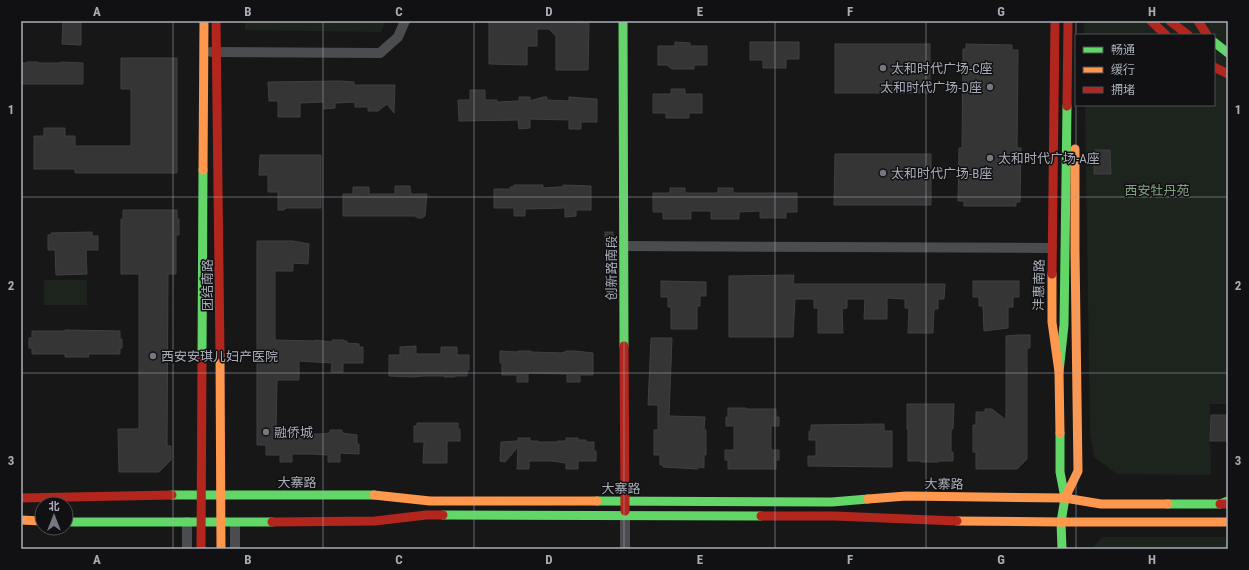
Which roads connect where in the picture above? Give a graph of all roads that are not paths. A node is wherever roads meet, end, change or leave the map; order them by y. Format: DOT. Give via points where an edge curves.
graph roads {
  1 [pos="204,21"];
  2 [pos="216,21"];
  3 [pos="405,21"];
  4 [pos="623,21"];
  5 [pos="1055,21"];
  6 [pos="1068,21"];
  7 [pos="1076,21"];
  8 [pos="1151,21"];
  9 [pos="1170,21"];
  10 [pos="1198,21"];
  11 [pos="1076,34"];
  12 [pos="1165,34"];
  13 [pos="1187,34"];
  14 [pos="1206,34"];
  15 [pos="1215,43"];
  16 [pos="205,52"];
  17 [pos="216,52"];
  18 [pos="1215,52"];
  19 [pos="1228,53"];
  20 [pos="1228,59"];
  21 [pos="1215,68"];
  22 [pos="1228,74"];
  23 [pos="1076,106"];
  24 [pos="624,246"];
  25 [pos="1052,248"];
  26 [pos="1059,372"];
  27 [pos="202,495"];
  28 [pos="221,495"];
  29 [pos="21,498"];
  30 [pos="1065,498"];
  31 [pos="625,501"];
  32 [pos="1225,503"];
  33 [pos="625,516"];
  34 [pos="21,520"];
  35 [pos="34,521"];
  36 [pos="74,522"];
  37 [pos="187,522"];
  38 [pos="201,522"];
  39 [pos="1062,522"];
  40 [pos="1228,522"];
  41 [pos="221,523"];
  42 [pos="235,523"];
  43 [pos="187,549"];
  44 [pos="201,549"];
  45 [pos="221,549"];
  46 [pos="235,549"];
  47 [pos="625,549"];
  48 [pos="1062,549"];
  1 -- 16 [label="main road, 团结南路"];
  2 -- 17 [label="main road, 团结南路"];
  3 -- 17 [label="street" via="398,38 380,53"];
  4 -- 24 [label="main road, 创新路南段"];
  5 -- 25 [label="main road, 沣惠南路"];
  6 -- 26 [label="main road" via="1064,325"];
  7 -- 11 [label="main road"];
  8 -- 12 [label="main road"];
  9 -- 13 [label="main road"];
  10 -- 14 [label="main road"];
  15 -- 19 [label="main road"];
  16 -- 17 [label="street"];
  16 -- 27 [label="main road, 团结南路"];
  17 -- 28 [label="main road, 团结南路"];
  18 -- 20 [label="main road"];
  21 -- 22 [label="main road"];
  23 -- 30 [label="main road" via="1078,471"];
  24 -- 25 [label="street"];
  24 -- 31 [label="main road, 创新路南段"];
  25 -- 26 [label="main road, 沣惠南路" via="1052,322"];
  26 -- 30 [label="main road, 沣惠南路" via="1060,472"];
  27 -- 28 [label="main road, 大寨路"];
  27 -- 29 [label="main road, 大寨路"];
  27 -- 38 [label="main road, 团结南路"];
  28 -- 31 [label="main road, 大寨路" via="380,495 430,501"];
  28 -- 41 [label="main road, 团结南路"];
  30 -- 31 [label="main road, 大寨路" via="906,496 832,502"];
  30 -- 32 [label="main road, 大寨路" via="1101,504"];
  30 -- 39 [label="main road, 沣惠南路"];
  31 -- 33 [label="main road, 创新路南段"];
  33 -- 39 [label="main road" via="834,516 934,521"];
  33 -- 42 [label="main road" via="426,515 374,521"];
  33 -- 47 [label="street"];
  34 -- 35 [label="main road"];
  36 -- 37 [label="main road"];
  37 -- 38 [label="main road"];
  37 -- 43 [label="street"];
  38 -- 41 [label="main road"];
  38 -- 44 [label="main road, 团结南路"];
  39 -- 40 [label="main road"];
  39 -- 48 [label="main road, 沣惠南路"];
  41 -- 42 [label="main road"];
  41 -- 45 [label="main road, 团结南路"];
  42 -- 46 [label="street"];
}
